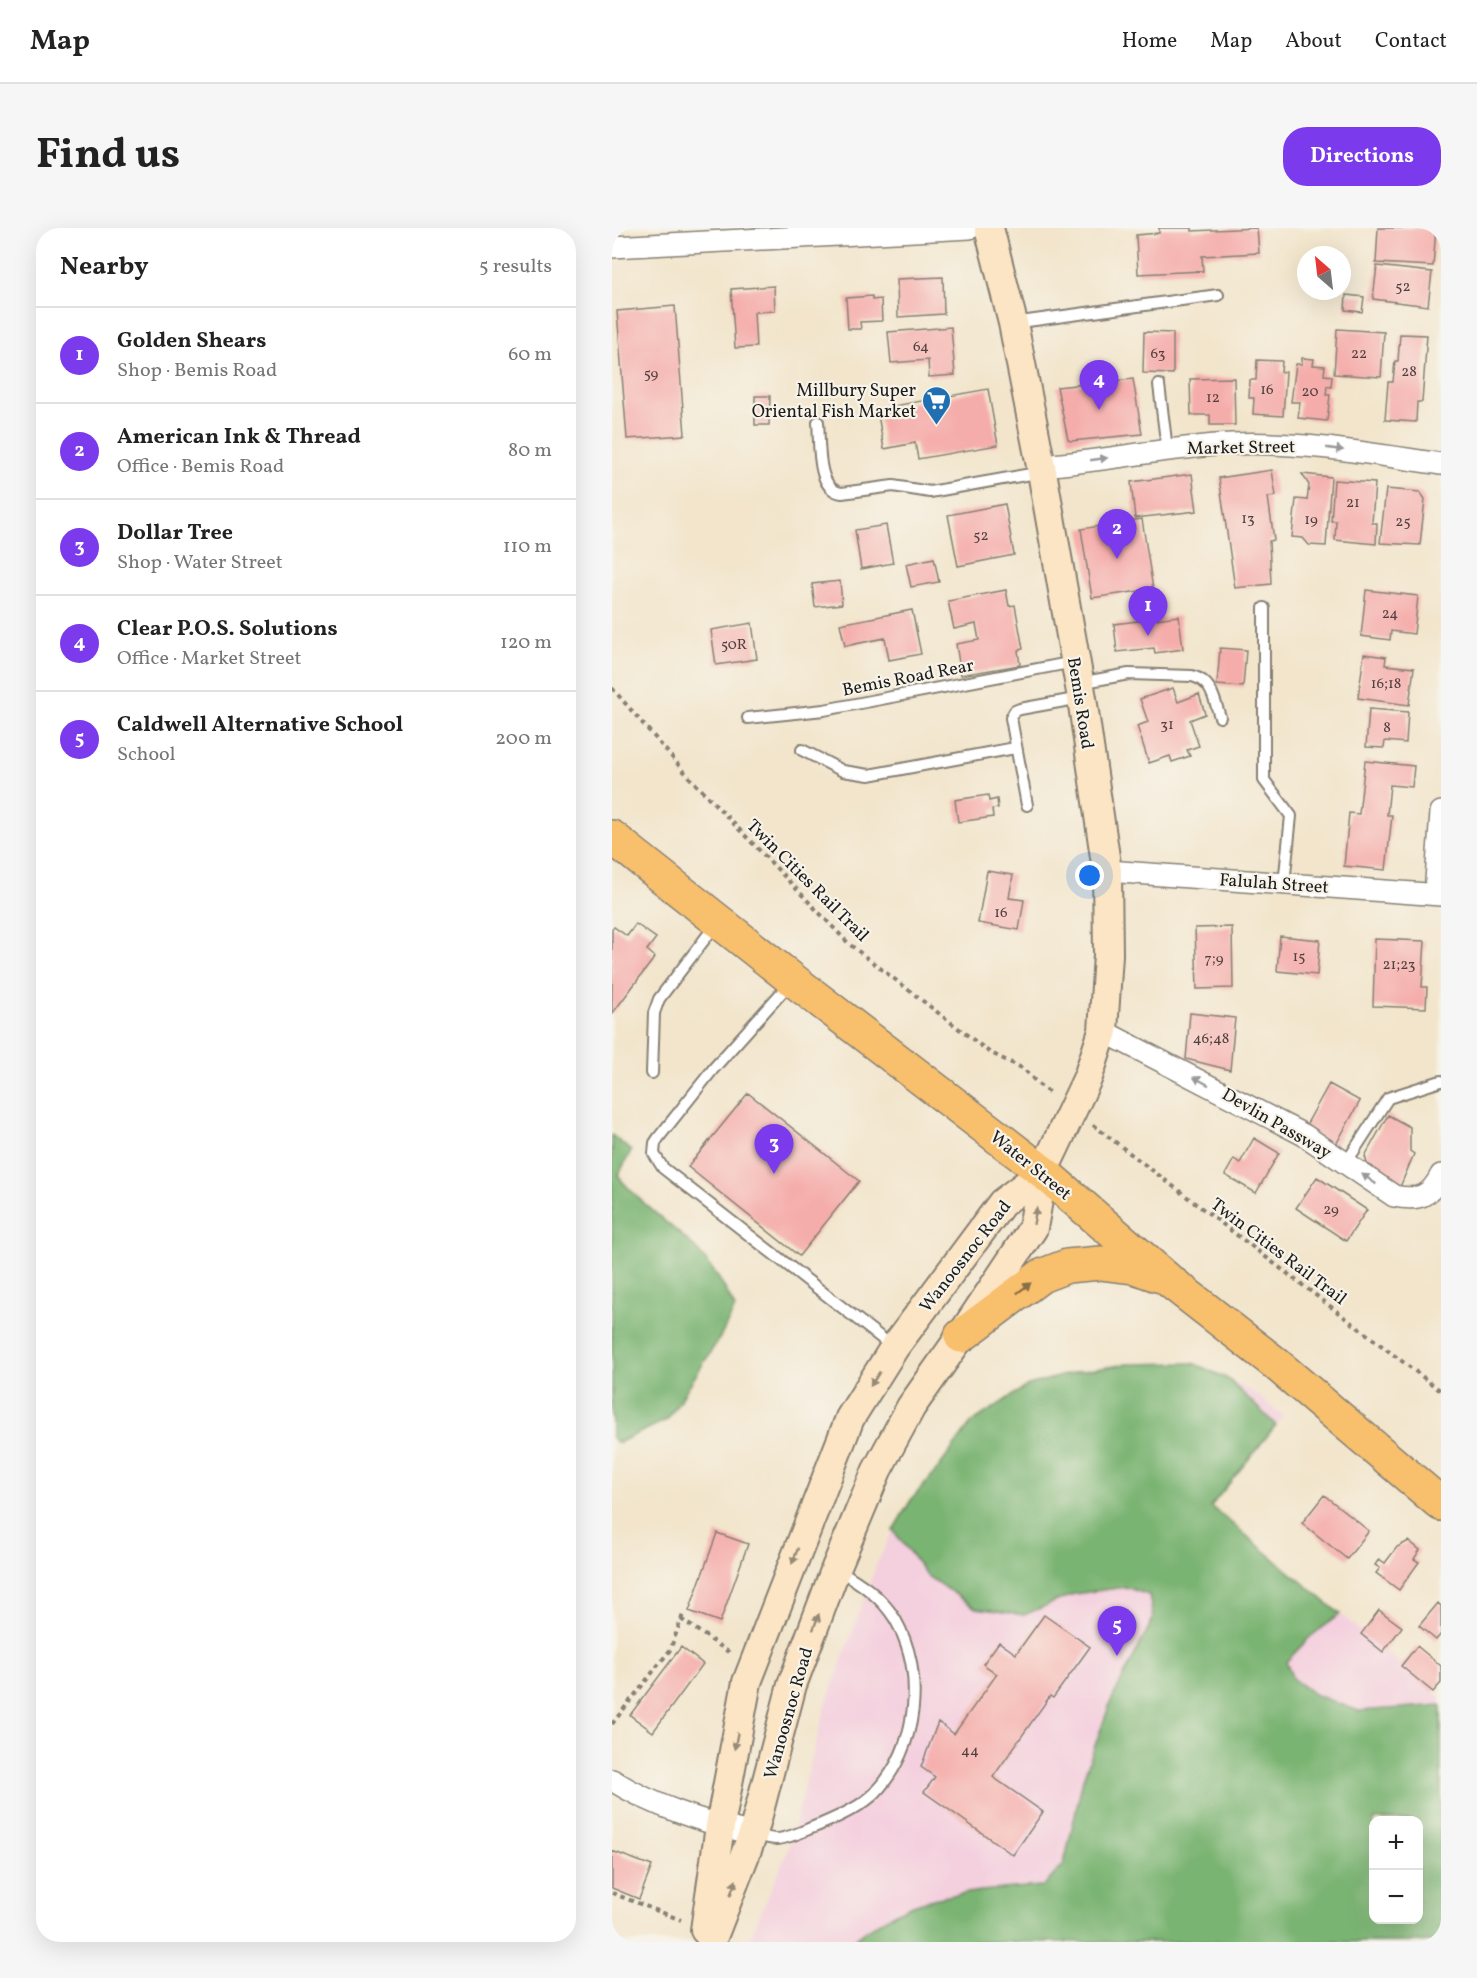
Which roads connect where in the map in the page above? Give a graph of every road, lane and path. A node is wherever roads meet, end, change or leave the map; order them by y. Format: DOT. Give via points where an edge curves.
graph roads {
  1 [pos="970,228"];
  2 [pos="989,228"];
  3 [pos="702,236"];
  4 [pos="612,247"];
  5 [pos="1218,296"];
  6 [pos="1013,323"];
  7 [pos="1159,385"];
  8 [pos="818,422"];
  9 [pos="1167,449"];
  10 [pos="1441,464"];
  11 [pos="1042,469"];
  12 [pos="1264,608"];
  13 [pos="1078,681"];
  14 [pos="612,688"];
  15 [pos="1220,717"];
  16 [pos="748,718"];
  17 [pos="1015,748"];
  18 [pos="802,750"];
  19 [pos="1027,805"];
  20 [pos="1441,812"];
  21 [pos="612,837"];
  22 [pos="1107,871"];
  23 [pos="1284,884"];
  24 [pos="1438,895"];
  25 [pos="718,921"];
  26 [pos="793,980"];
  27 [pos="1103,1031"];
  28 [pos="652,1073"];
  29 [pos="1441,1081"];
  30 [pos="1038,1084"];
  31 [pos="1101,1131"];
  32 [pos="1346,1163"];
  33 [pos="1043,1172"];
  34 [pos="1441,1175"];
  35 [pos="1167,1279"];
  36 [pos="961,1336"];
  37 [pos="894,1348"];
  38 [pos="1441,1391"];
  39 [pos="1441,1504"];
  40 [pos="836,1568"];
  41 [pos="684,1612"];
  42 [pos="681,1619"];
  43 [pos="737,1658"];
  44 [pos="612,1724"];
  45 [pos="612,1780"];
  46 [pos="720,1826"];
  47 [pos="753,1834"];
  48 [pos="612,1893"];
  49 [pos="682,1921"];
  50 [pos="703,1942"];
  51 [pos="711,1942"];
  1 -- 3 [label="street"];
  2 -- 6 [label="main road, Bemis Road"];
  3 -- 4 [label="street"];
  5 -- 6 [label="lane"];
  6 -- 11 [label="main road, Bemis Road"];
  7 -- 9 [label="lane"];
  8 -- 11 [label="lane" via="823,478 830,490 842,494 894,486 930,492"];
  9 -- 10 [label="street, Market Street, one-way" via="1274,443"];
  11 -- 9 [label="street, Market Street, one-way"];
  11 -- 13 [label="main road, Bemis Road"];
  12 -- 23 [label="lane" via="1264,780 1292,816"];
  13 -- 15 [label="lane" via="1129,674 1200,678 1208,686"];
  13 -- 16 [label="lane, Bemis Road Rear"];
  13 -- 17 [label="lane" via="1015,711 1011,718"];
  13 -- 22 [label="main road, Bemis Road"];
  14 -- 30 [label="path, Twin Cities Rail Trail" via="689,777 849,944 988,1053 1024,1069"];
  17 -- 18 [label="lane" via="869,775 843,771"];
  17 -- 19 [label="lane"];
  20 -- 24 [label="street"];
  21 -- 25 [label="highway, Water Street"];
  22 -- 23 [label="street, Falulah Street"];
  22 -- 27 [label="main road, Bemis Road" via="1108,955"];
  23 -- 24 [label="street, Falulah Street"];
  25 -- 26 [label="highway, Water Street"];
  25 -- 28 [label="lane" via="658,999"];
  26 -- 33 [label="highway, Water Street"];
  26 -- 37 [label="lane" via="659,1137 654,1154 663,1168 710,1206"];
  32 -- 27 [label="street, Devlin Passway, one-way" via="1304,1135"];
  27 -- 33 [label="main road, Bemis Road" via="1089,1077"];
  29 -- 32 [label="lane" via="1388,1098"];
  31 -- 38 [label="path, Twin Cities Rail Trail"];
  34 -- 32 [label="street, Devlin Passway, one-way" via="1435,1187 1422,1197 1406,1199 1394,1196"];
  33 -- 35 [label="highway, Water Street"];
  36 -- 33 [label="main road, Wanoosnoc Road, one-way" via="1033,1228"];
  33 -- 37 [label="main road, Wanoosnoc Road" via="1002,1203"];
  36 -- 35 [label="highway, one-way" via="1041,1276 1067,1266 1113,1264"];
  35 -- 39 [label="highway, Water Street" via="1275,1363"];
  36 -- 40 [label="main road, Wanoosnoc Road" via="910,1407 877,1470"];
  37 -- 46 [label="main road, Wanoosnoc Road, one-way" via="850,1418 756,1657"];
  47 -- 40 [label="main road, Wanoosnoc Road, one-way" via="792,1685"];
  40 -- 47 [label="lane" via="868,1587 894,1617 906,1641 914,1683 909,1733 894,1767 874,1794 835,1819 799,1832 777,1839"];
  41 -- 42 [label="path"];
  42 -- 43 [label="path"];
  42 -- 44 [label="path" via="670,1650"];
  45 -- 46 [label="street" via="664,1806"];
  46 -- 47 [label="street"];
  46 -- 50 [label="main road, Wanoosnoc Road"];
  51 -- 47 [label="main road, Wanoosnoc Road, one-way"];
  48 -- 49 [label="path"];
}
